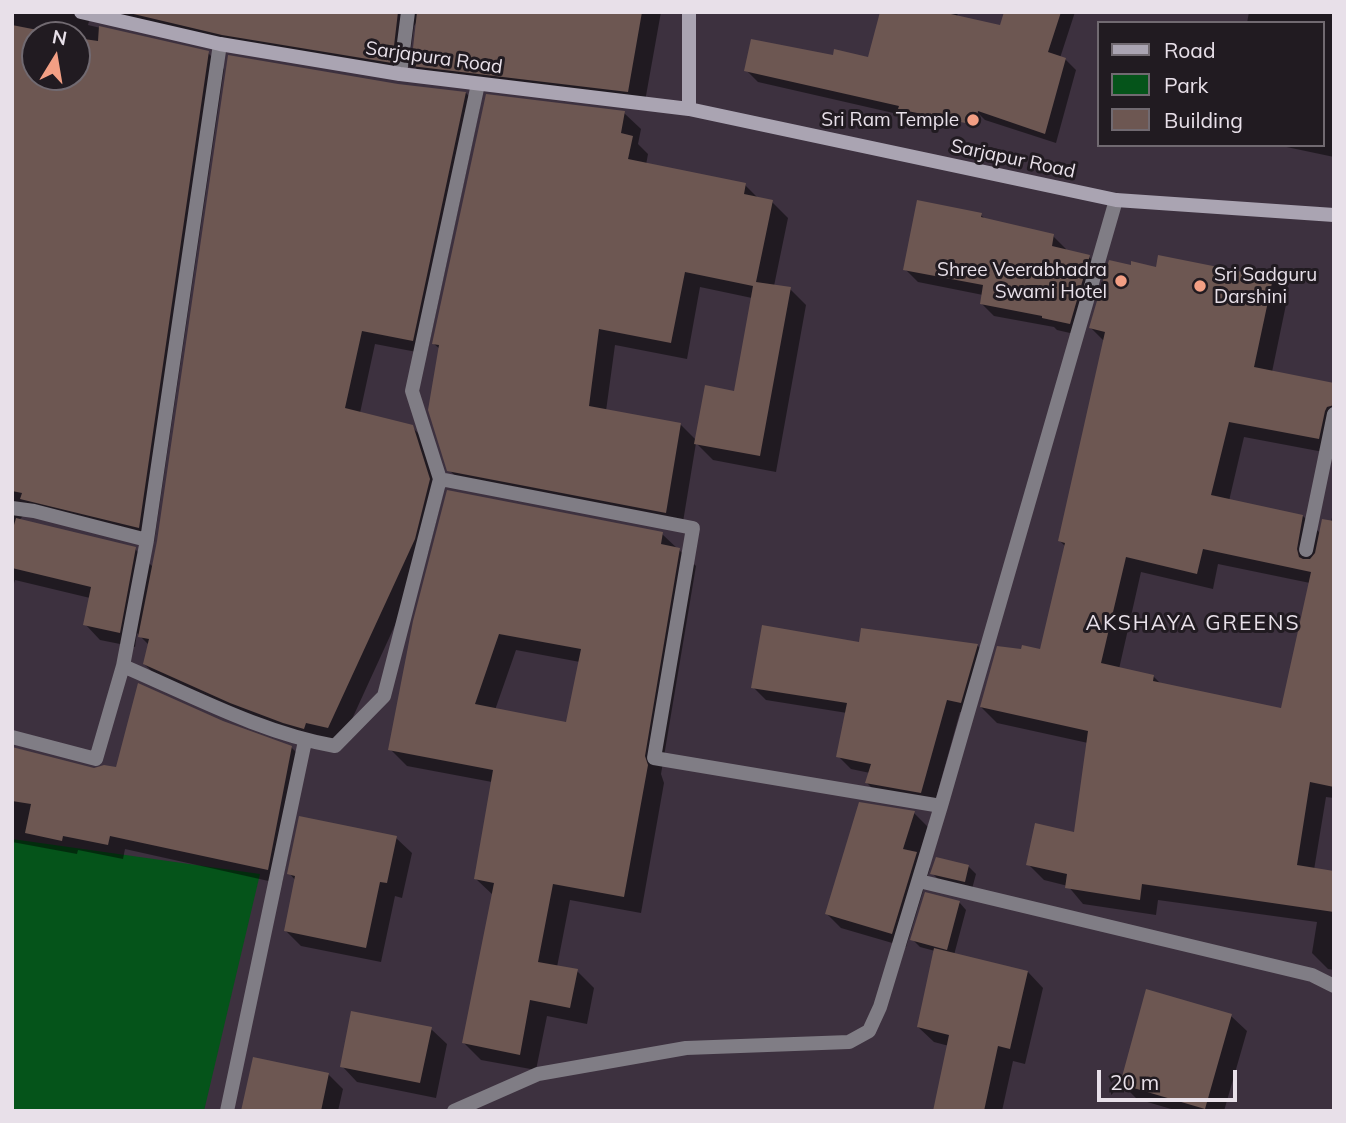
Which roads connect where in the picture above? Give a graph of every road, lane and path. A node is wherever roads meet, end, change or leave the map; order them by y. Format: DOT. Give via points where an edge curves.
graph roads {
  1 [pos="81,12"];
  2 [pos="408,12"];
  3 [pos="689,12"];
  4 [pos="98,14"];
  5 [pos="220,44"];
  6 [pos="400,74"];
  7 [pos="478,84"];
  8 [pos="689,110"];
  9 [pos="1116,200"];
  10 [pos="1334,215"];
  11 [pos="1334,414"];
  12 [pos="440,479"];
  13 [pos="12,508"];
  14 [pos="146,540"];
  15 [pos="1306,550"];
  16 [pos="123,666"];
  17 [pos="12,737"];
  18 [pos="305,741"];
  19 [pos="941,806"];
  20 [pos="919,881"];
  21 [pos="1334,986"];
  22 [pos="227,1111"];
  23 [pos="454,1111"];
  1 -- 4 [label="main road, Sarjapura Road"];
  2 -- 6 [label="street"];
  3 -- 8 [label="main road"];
  4 -- 5 [label="main road, Sarjapura Road"];
  5 -- 6 [label="main road, Sarjapura Road"];
  5 -- 14 [label="street"];
  6 -- 7 [label="main road, Sarjapura Road"];
  7 -- 8 [label="main road, Sarjapura Road"];
  7 -- 12 [label="street" via="412,391"];
  8 -- 9 [label="main road, Sarjapur Road"];
  9 -- 10 [label="main road, Sarjapur Road"];
  9 -- 19 [label="street"];
  11 -- 15 [label="street"];
  12 -- 18 [label="street" via="384,696 335,746"];
  12 -- 19 [label="street" via="693,528 654,758"];
  13 -- 14 [label="street"];
  14 -- 16 [label="street"];
  16 -- 17 [label="street" via="96,759"];
  16 -- 18 [label="street"];
  18 -- 22 [label="street"];
  19 -- 20 [label="street"];
  20 -- 21 [label="street" via="1312,975"];
  20 -- 23 [label="street" via="880,1007 869,1031 849,1042 686,1048 538,1074"];
}
